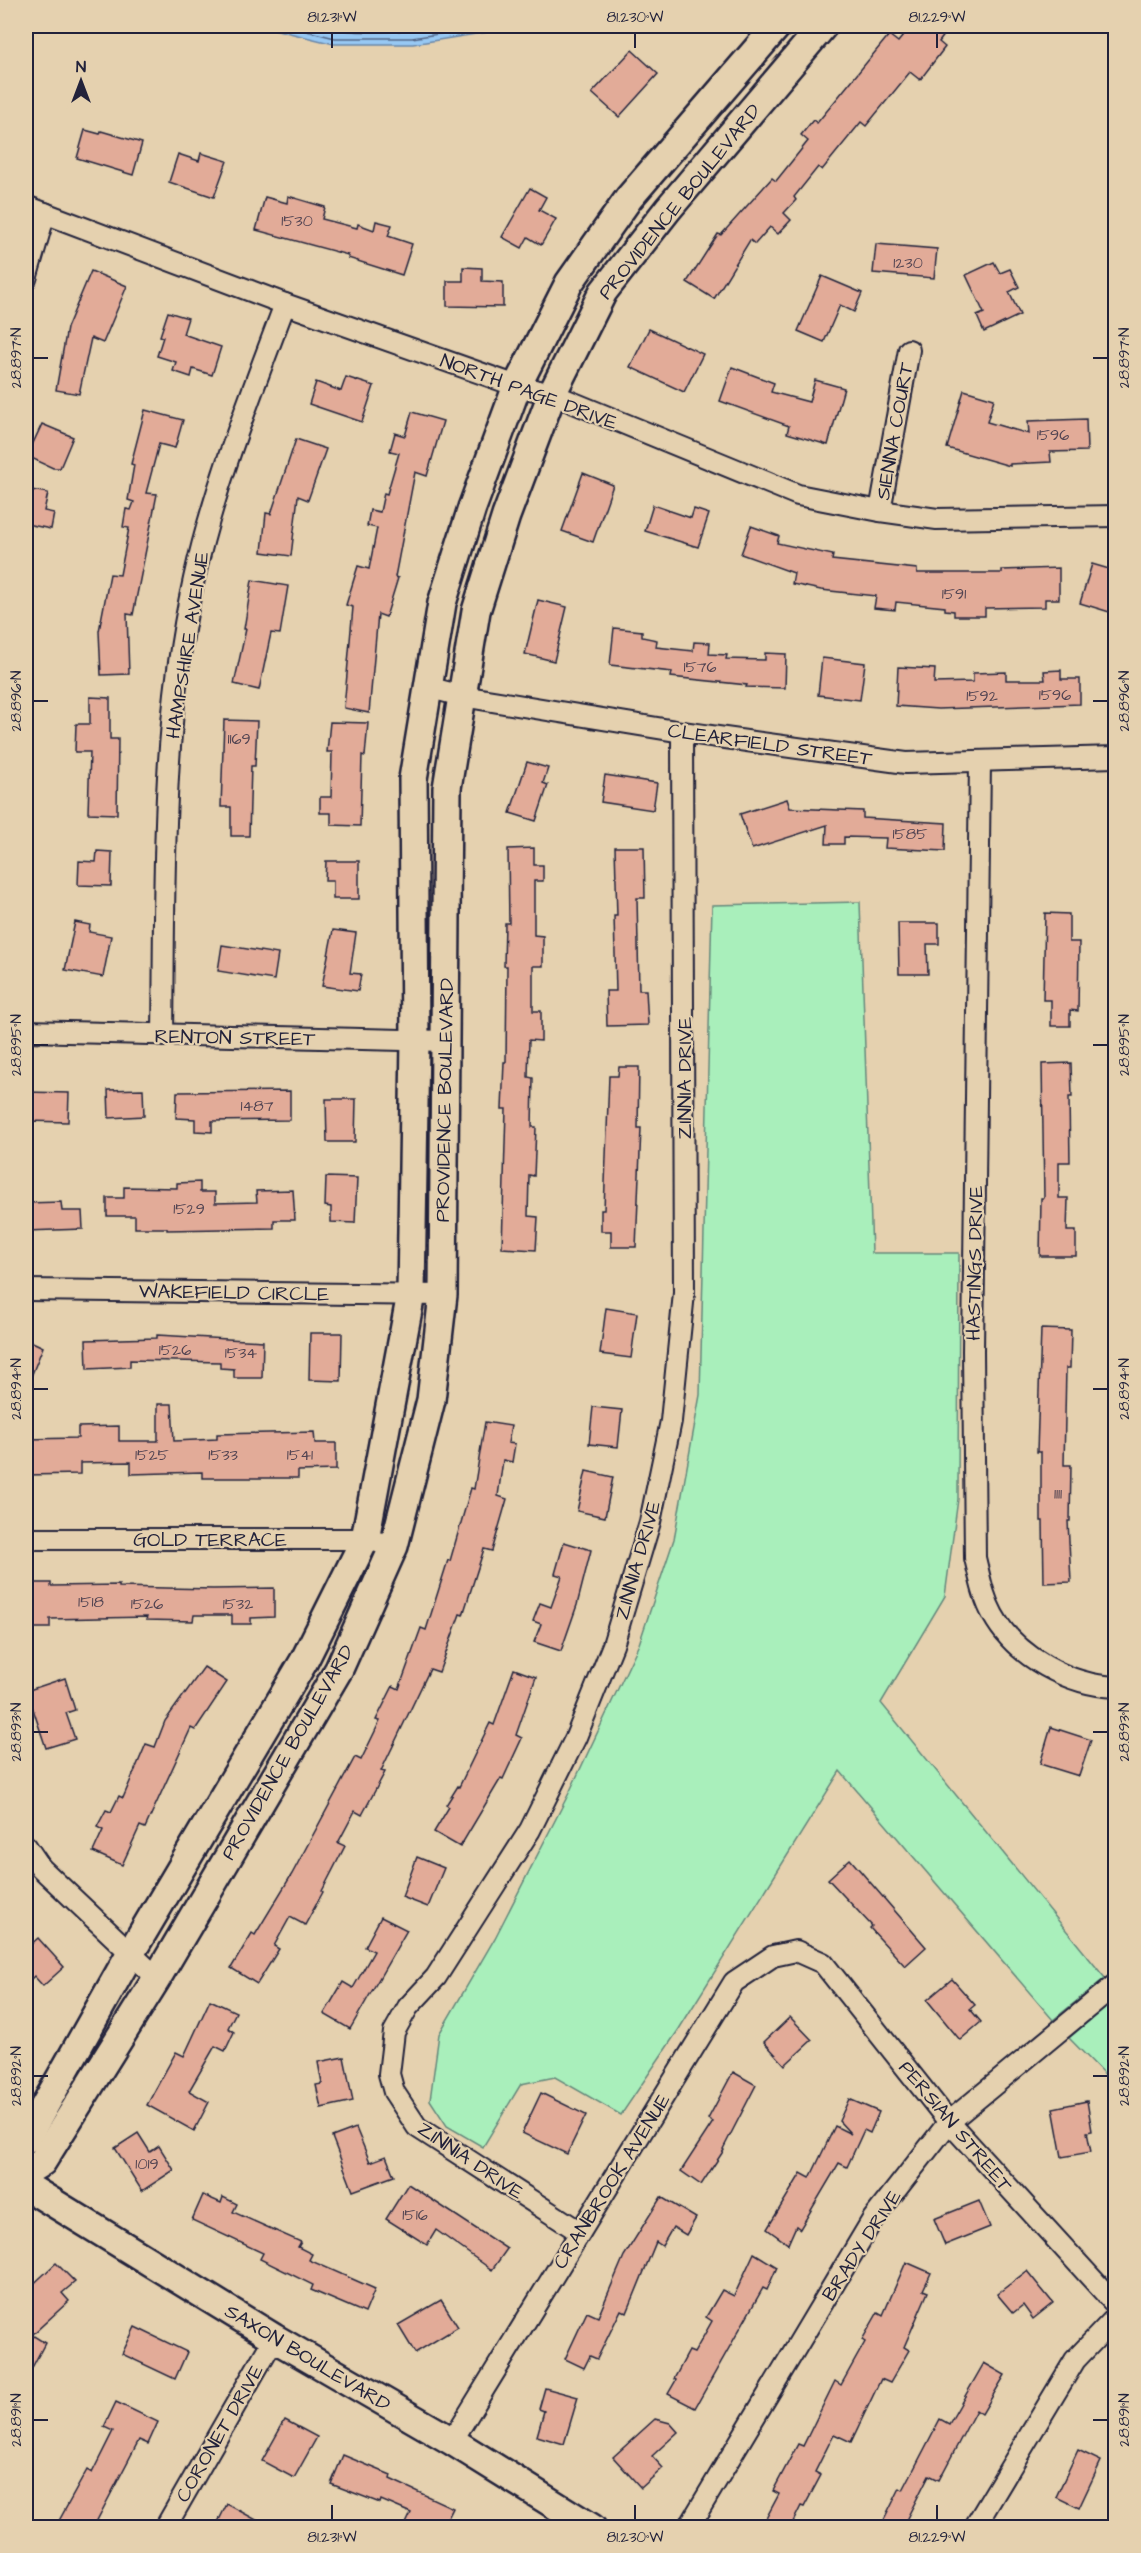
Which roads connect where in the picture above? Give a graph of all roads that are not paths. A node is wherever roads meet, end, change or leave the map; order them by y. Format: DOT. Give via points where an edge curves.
graph roads {
  1 [pos="777,26"];
  2 [pos="823,26"];
  3 [pos="26,206"];
  4 [pos="45,213"];
  5 [pos="26,279"];
  6 [pos="285,304"];
  7 [pos="909,350"];
  8 [pos="517,386"];
  9 [pos="552,394"];
  10 [pos="880,511"];
  11 [pos="1116,516"];
  12 [pos="427,687"];
  13 [pos="462,696"];
  14 [pos="682,732"];
  15 [pos="1116,757"];
  16 [pos="980,761"];
  17 [pos="26,1031"];
  18 [pos="164,1036"];
  19 [pos="415,1040"];
  20 [pos="445,1041"];
  21 [pos="26,1290"];
  22 [pos="411,1294"];
  23 [pos="442,1295"];
  24 [pos="26,1539"];
  25 [pos="364,1539"];
  26 [pos="394,1546"];
  27 [pos="1116,1687"];
  28 [pos="26,1846"];
  29 [pos="796,1951"];
  30 [pos="130,1954"];
  31 [pos="157,1978"];
  32 [pos="1116,1983"];
  33 [pos="949,2122"];
  34 [pos="26,2139"];
  35 [pos="26,2172"];
  36 [pos="26,2186"];
  37 [pos="580,2232"];
  38 [pos="1116,2305"];
  39 [pos="1116,2317"];
  40 [pos="273,2338"];
  41 [pos="452,2441"];
  42 [pos="165,2528"];
  43 [pos="592,2528"];
  44 [pos="688,2528"];
  45 [pos="974,2528"];
  1 -- 8 [label="main road, PROVIDENCE BOULEVARD" via="629,198 569,284"];
  2 -- 9 [label="main road, PROVIDENCE BOULEVARD" via="603,292"];
  3 -- 4 [label="street, NORTH PAGE DRIVE"];
  4 -- 5 [label="street"];
  4 -- 6 [label="street, NORTH PAGE DRIVE"];
  6 -- 8 [label="street, NORTH PAGE DRIVE"];
  6 -- 18 [label="street, HAMPSHIRE AVENUE" via="224,465 193,580 173,704 165,852"];
  7 -- 10 [label="street, SIENNA COURT"];
  8 -- 9 [label="street, NORTH PAGE DRIVE"];
  8 -- 12 [label="main road, PROVIDENCE BOULEVARD" via="442,603"];
  9 -- 10 [label="street, NORTH PAGE DRIVE" via="798,495"];
  9 -- 13 [label="main road, PROVIDENCE BOULEVARD" via="506,516 476,611"];
  10 -- 11 [label="street, NORTH PAGE DRIVE" via="937,519"];
  12 -- 13 [label="street, CLEARFIELD STREET"];
  12 -- 19 [label="main road, PROVIDENCE BOULEVARD" via="413,779"];
  13 -- 14 [label="street, CLEARFIELD STREET"];
  13 -- 20 [label="main road, PROVIDENCE BOULEVARD" via="447,788"];
  14 -- 16 [label="street, CLEARFIELD STREET" via="906,763"];
  14 -- 37 [label="street, ZINNIA DRIVE" via="684,1293 671,1421 650,1522 613,1645 576,1737 530,1830 436,1977 408,2007 394,2032 389,2074 394,2092 417,2127"];
  15 -- 16 [label="street, CLEARFIELD STREET"];
  16 -- 27 [label="street, HASTINGS DRIVE" via="973,1351 975,1558 982,1590 994,1616 1017,1645 1061,1675"];
  17 -- 18 [label="street, RENTON STREET"];
  18 -- 19 [label="street, RENTON STREET"];
  19 -- 20 [label="street, RENTON STREET"];
  19 -- 22 [label="main road, PROVIDENCE BOULEVARD"];
  20 -- 23 [label="main road, PROVIDENCE BOULEVARD"];
  21 -- 22 [label="street, WAKEFIELD CIRCLE"];
  22 -- 23 [label="street, WAKEFIELD CIRCLE"];
  22 -- 25 [label="main road, PROVIDENCE BOULEVARD"];
  23 -- 26 [label="main road, PROVIDENCE BOULEVARD" via="431,1400"];
  24 -- 25 [label="street, GOLD TERRACE"];
  25 -- 26 [label="street, GOLD TERRACE"];
  25 -- 30 [label="main road, PROVIDENCE BOULEVARD" via="304,1661"];
  26 -- 31 [label="main road, PROVIDENCE BOULEVARD" via="339,1669"];
  28 -- 30 [label="street" via="41,1868"];
  29 -- 33 [label="street, PERSIAN STREET" via="823,1963"];
  29 -- 37 [label="street, CRANBROOK AVENUE" via="773,1956 734,1982"];
  30 -- 31 [label="street"];
  30 -- 34 [label="main road, PROVIDENCE BOULEVARD"];
  31 -- 35 [label="main road, PROVIDENCE BOULEVARD" via="42,2162"];
  32 -- 33 [label="street, BRADY DRIVE"];
  33 -- 38 [label="street, PERSIAN STREET"];
  33 -- 44 [label="street, BRADY DRIVE" via="873,2219"];
  36 -- 40 [label="main road, SAXON BOULEVARD"];
  37 -- 41 [label="street, CRANBROOK AVENUE"];
  39 -- 45 [label="street" via="1075,2360"];
  40 -- 41 [label="main road, SAXON BOULEVARD"];
  40 -- 42 [label="street, CORONET DRIVE"];
  41 -- 43 [label="main road, SAXON BOULEVARD"];
}
